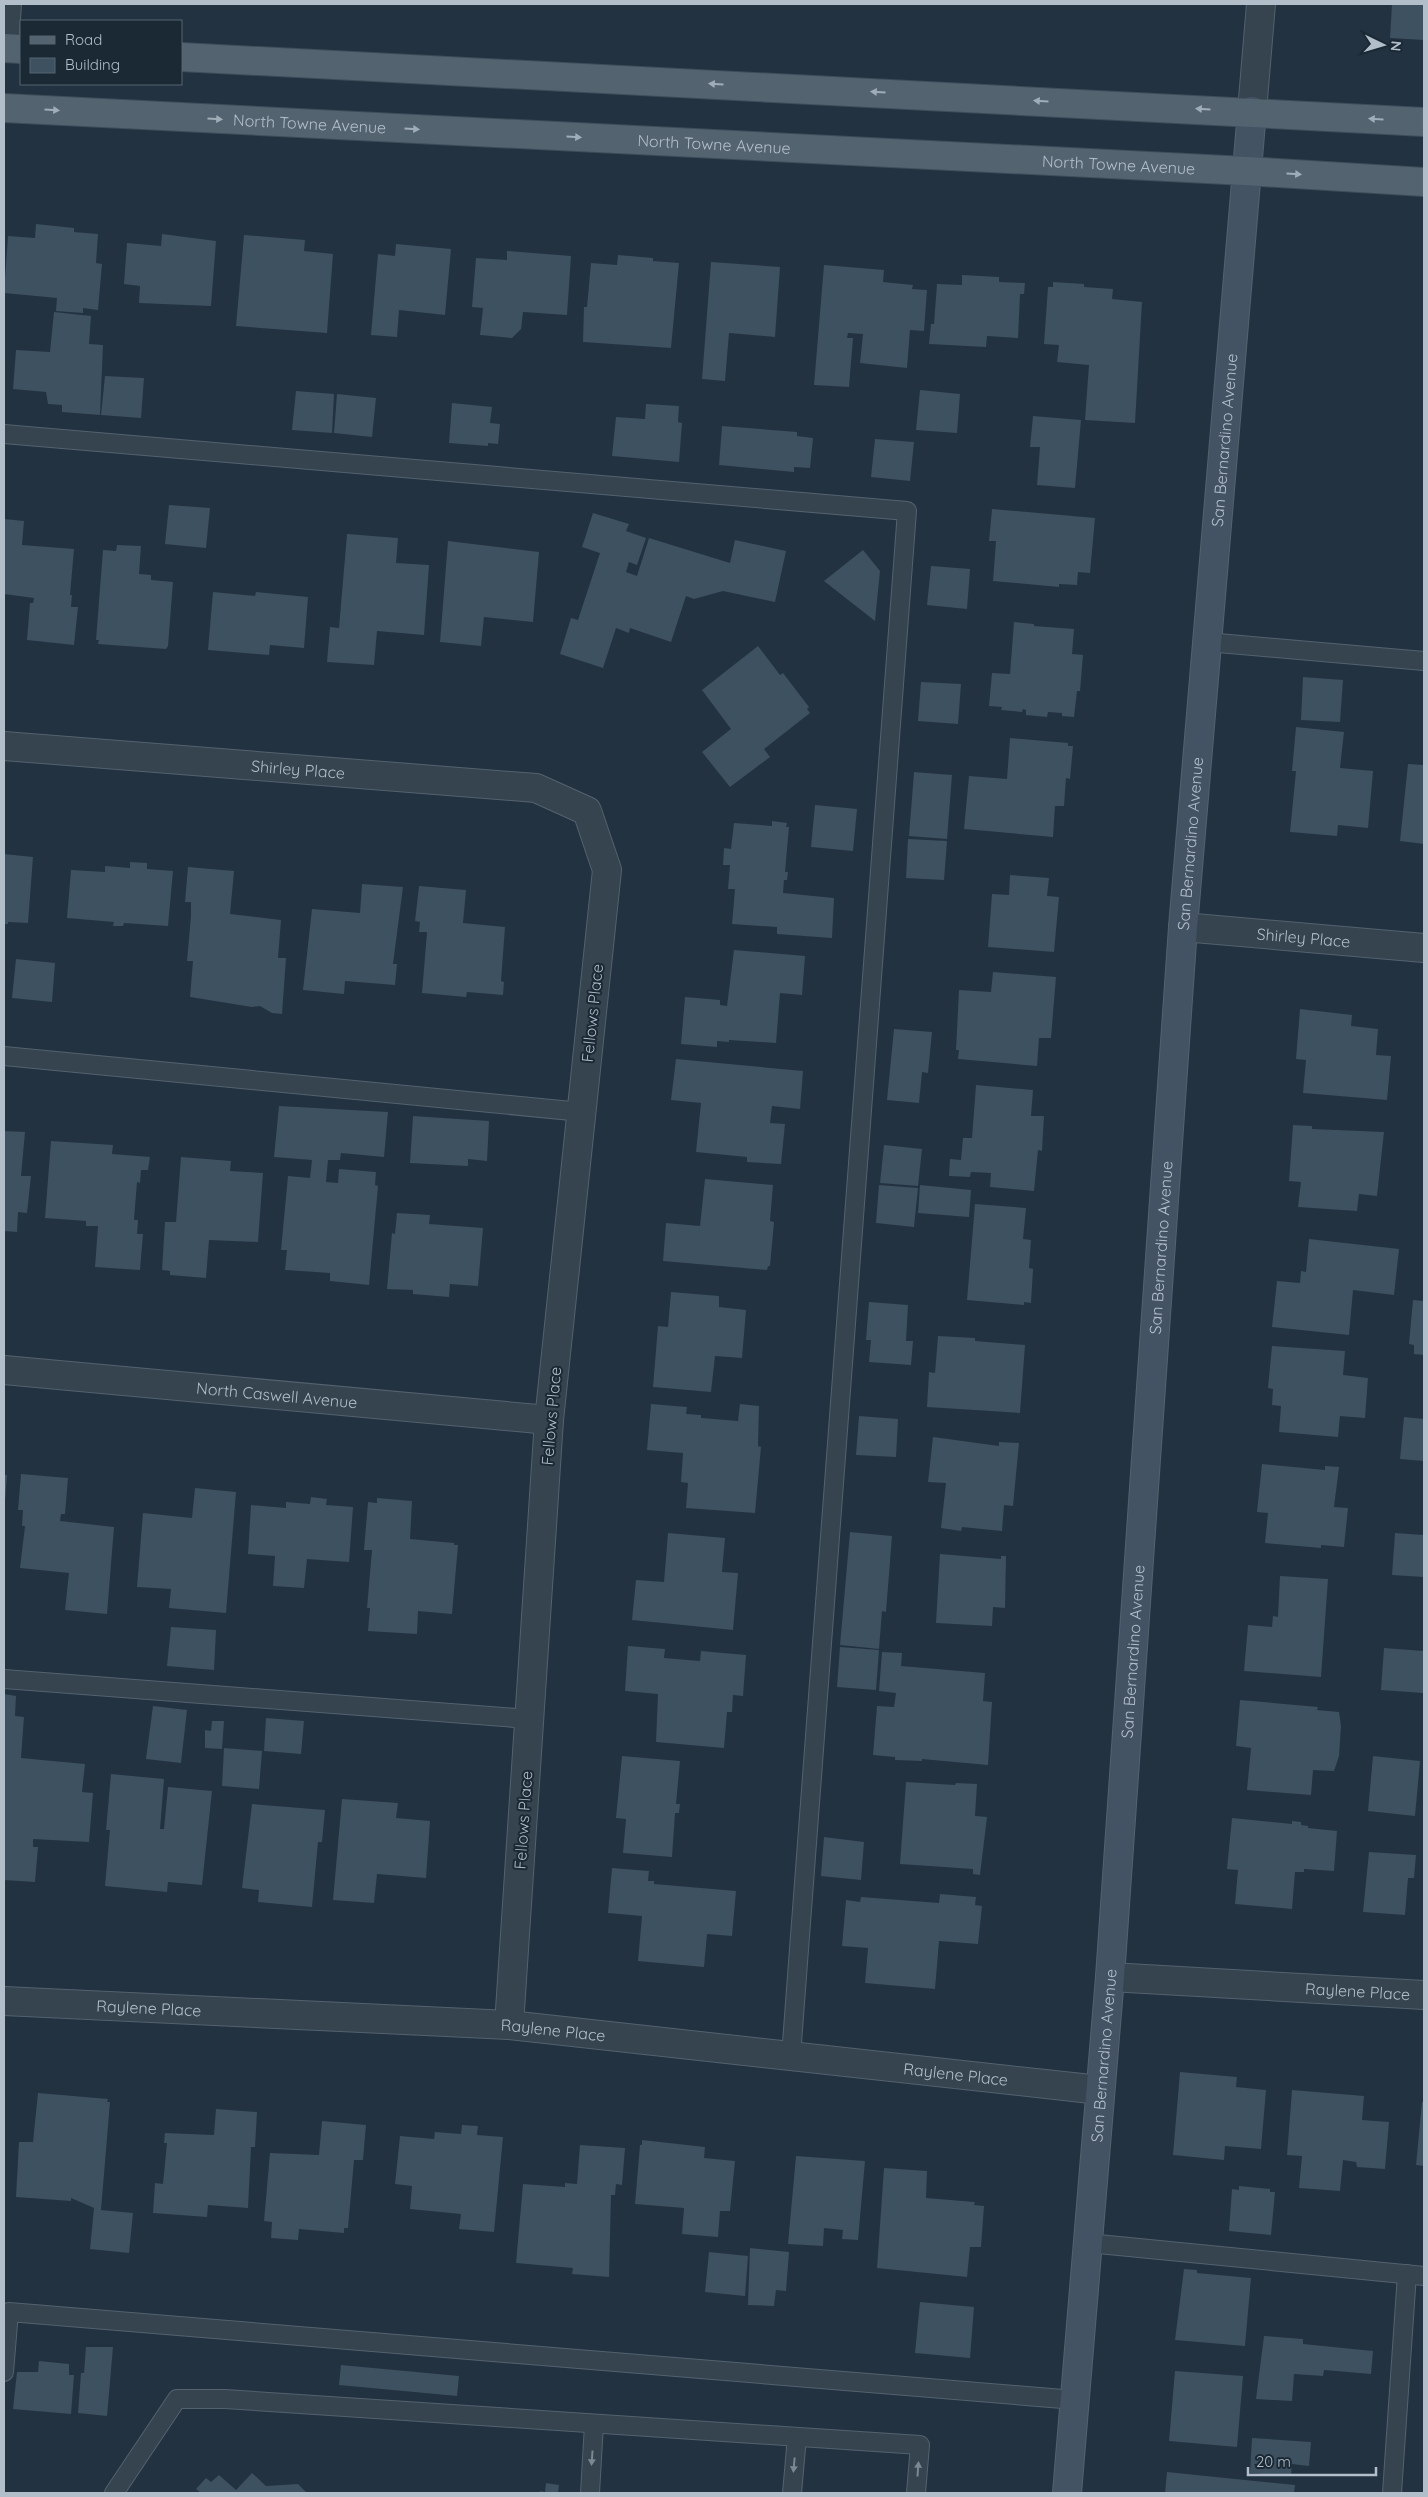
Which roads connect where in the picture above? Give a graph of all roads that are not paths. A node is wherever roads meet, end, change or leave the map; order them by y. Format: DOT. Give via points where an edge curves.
graph roads {
  1 [pos="12,4"];
  2 [pos="1261,4"];
  3 [pos="11,49"];
  4 [pos="182,57"];
  5 [pos="4,108"];
  6 [pos="1252,111"];
  7 [pos="1424,122"];
  8 [pos="1246,171"];
  9 [pos="1424,182"];
  10 [pos="4,434"];
  11 [pos="1207,642"];
  12 [pos="1424,661"];
  13 [pos="4,746"];
  14 [pos="587,811"];
  15 [pos="1183,927"];
  16 [pos="1424,948"];
  17 [pos="4,1056"];
  18 [pos="582,1112"];
  19 [pos="4,1370"];
  20 [pos="549,1420"];
  21 [pos="4,1679"];
  22 [pos="529,1719"];
  23 [pos="1110,1977"];
  24 [pos="1424,1995"];
  25 [pos="4,2001"];
  26 [pos="509,2025"];
  27 [pos="791,2056"];
  28 [pos="1100,2090"];
  29 [pos="1088,2243"];
  30 [pos="1416,2275"];
  31 [pos="4,2372"];
  32 [pos="1075,2400"];
  33 [pos="594,2424"];
  34 [pos="797,2437"];
  35 [pos="114,2493"];
  36 [pos="590,2493"];
  37 [pos="792,2493"];
  38 [pos="916,2493"];
  39 [pos="1067,2493"];
  40 [pos="1392,2493"];
  1 -- 3 [label="lane"];
  2 -- 6 [label="street, San Bernardino Avenue"];
  6 -- 4 [label="main road, one-way"];
  5 -- 8 [label="main road, North Towne Avenue, one-way"];
  7 -- 6 [label="main road, one-way"];
  6 -- 8 [label="main road, San Bernardino Avenue"];
  8 -- 9 [label="main road, North Towne Avenue, one-way"];
  8 -- 11 [label="main road, San Bernardino Avenue"];
  10 -- 27 [label="lane" via="907,511"];
  11 -- 12 [label="lane"];
  11 -- 15 [label="main road, San Bernardino Avenue"];
  13 -- 14 [label="street, Shirley Place" via="536,788"];
  14 -- 18 [label="street, Fellows Place" via="607,870"];
  15 -- 16 [label="street, Shirley Place"];
  15 -- 23 [label="main road, San Bernardino Avenue"];
  17 -- 18 [label="lane"];
  18 -- 20 [label="street, Fellows Place"];
  19 -- 20 [label="street, North Caswell Avenue"];
  20 -- 22 [label="street, Fellows Place"];
  21 -- 22 [label="lane"];
  22 -- 26 [label="street, Fellows Place"];
  23 -- 24 [label="street, Raylene Place"];
  23 -- 28 [label="main road, San Bernardino Avenue"];
  25 -- 26 [label="street, Raylene Place"];
  26 -- 27 [label="street, Raylene Place"];
  27 -- 28 [label="street, Raylene Place"];
  28 -- 29 [label="main road, San Bernardino Avenue"];
  29 -- 30 [label="lane"];
  29 -- 32 [label="main road, San Bernardino Avenue"];
  30 -- 40 [label="lane"];
  31 -- 32 [label="lane" via="9,2312"];
  32 -- 39 [label="main road, San Bernardino Avenue"];
  33 -- 34 [label="lane"];
  33 -- 35 [label="lane" via="225,2399 177,2399"];
  33 -- 36 [label="lane, one-way"];
  34 -- 37 [label="lane, one-way"];
  38 -- 34 [label="lane, one-way" via="920,2445"];
}
